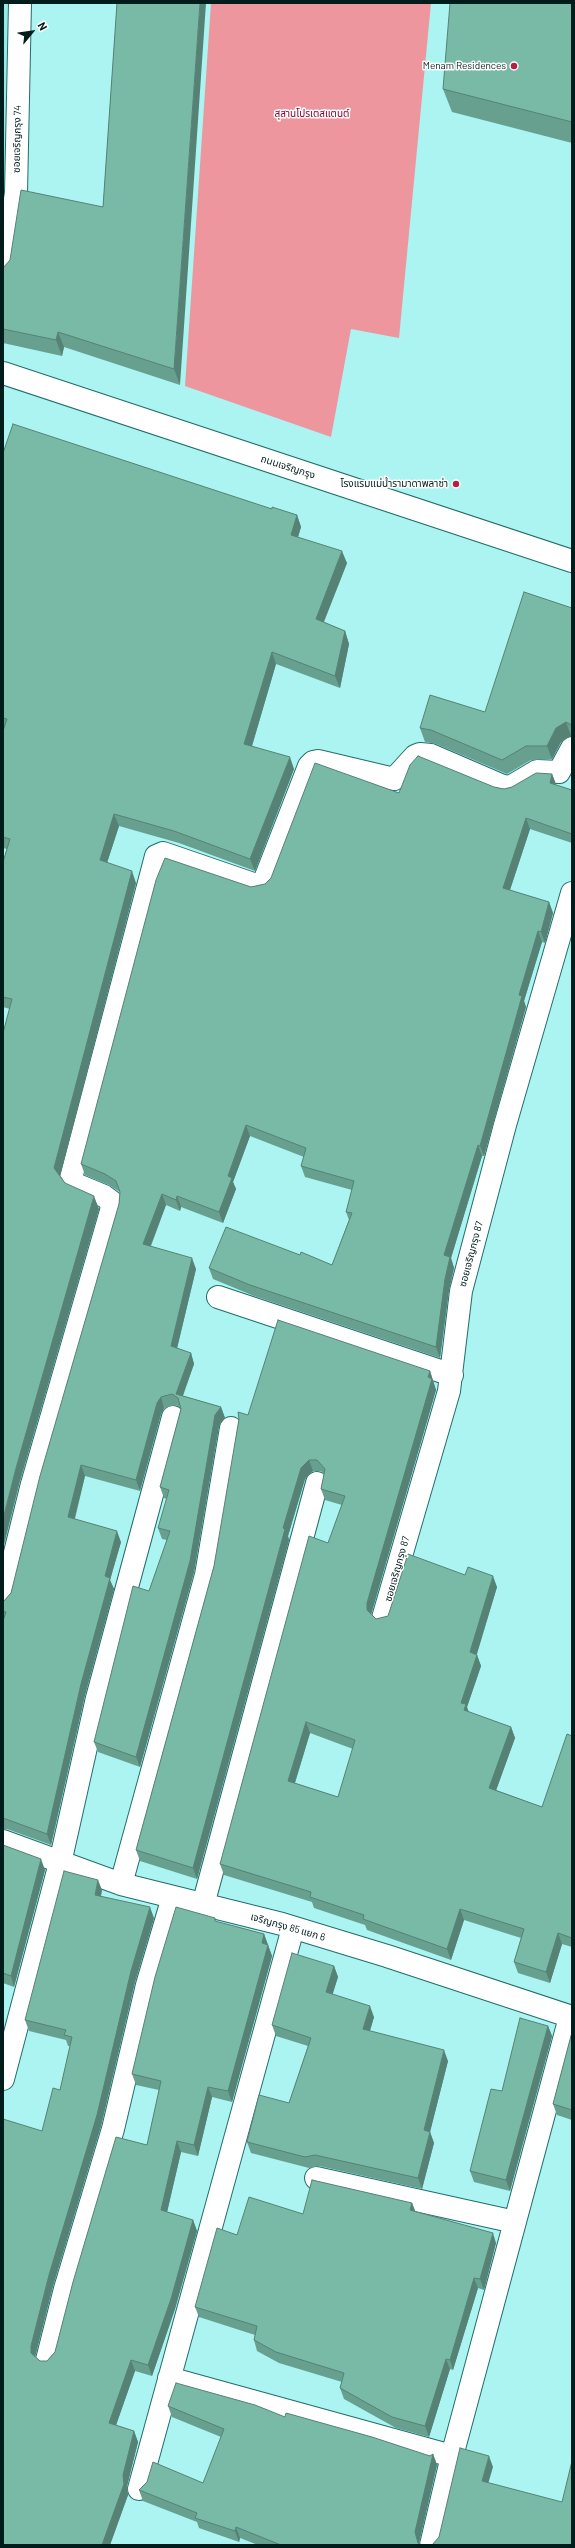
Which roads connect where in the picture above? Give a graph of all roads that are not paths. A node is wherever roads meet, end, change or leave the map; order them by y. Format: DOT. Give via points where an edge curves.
graph roads {
  1 [pos="20,3"];
  2 [pos="3,273"];
  3 [pos="3,373"];
  4 [pos="572,562"];
  5 [pos="572,748"];
  6 [pos="572,893"];
  7 [pos="218,1297"];
  8 [pos="452,1376"];
  9 [pos="173,1417"];
  10 [pos="232,1428"];
  11 [pos="317,1483"];
  12 [pos="3,1601"];
  13 [pos="383,1618"];
  14 [pos="3,1841"];
  15 [pos="60,1863"];
  16 [pos="121,1884"];
  17 [pos="173,1897"];
  18 [pos="204,1905"];
  19 [pos="293,1928"];
  20 [pos="571,2017"];
  21 [pos="3,2079"];
  22 [pos="316,2178"];
  23 [pos="515,2222"];
  24 [pos="47,2360"];
  25 [pos="169,2378"];
  26 [pos="452,2456"];
  27 [pos="139,2489"];
  28 [pos="431,2545"];
  1 -- 2 [label="street, ซอยเจริญกรุง 74" via="16,193"];
  3 -- 4 [label="street, ถนนเจริญกรุง"];
  5 -- 12 [label="street" via="559,772 537,771 510,787 431,755 415,756 394,779 318,761 313,762 309,766 263,884 259,886 163,853 156,856 70,1178 75,1184 112,1202 111,1211 34,1477"];
  6 -- 8 [label="street, ซอยเจริญกรุง 87" via="461,1291"];
  7 -- 8 [label="street"];
  8 -- 13 [label="street, ซอยเจริญกรุง 87"];
  9 -- 15 [label="street" via="96,1698"];
  10 -- 16 [label="street" via="206,1575"];
  11 -- 18 [label="street"];
  14 -- 15 [label="street, เจริญกรุง 85 แยก 6"];
  15 -- 16 [label="street, เจริญกรุง 85 แยก 6"];
  15 -- 21 [label="street"];
  16 -- 17 [label="street, เจริญกรุง 85 แยก 6"];
  17 -- 18 [label="street, เจริญกรุง 85 แยก 6"];
  17 -- 24 [label="street" via="147,1986 113,2129 65,2289"];
  18 -- 19 [label="street, เจริญกรุง 85 แยก 6"];
  19 -- 20 [label="street, เจริญกรุง 85 แยก 6"];
  19 -- 25 [label="street"];
  20 -- 23 [label="street"];
  22 -- 23 [label="street"];
  23 -- 26 [label="street"];
  25 -- 26 [label="street"];
  25 -- 27 [label="street"];
  26 -- 28 [label="street"];
}
